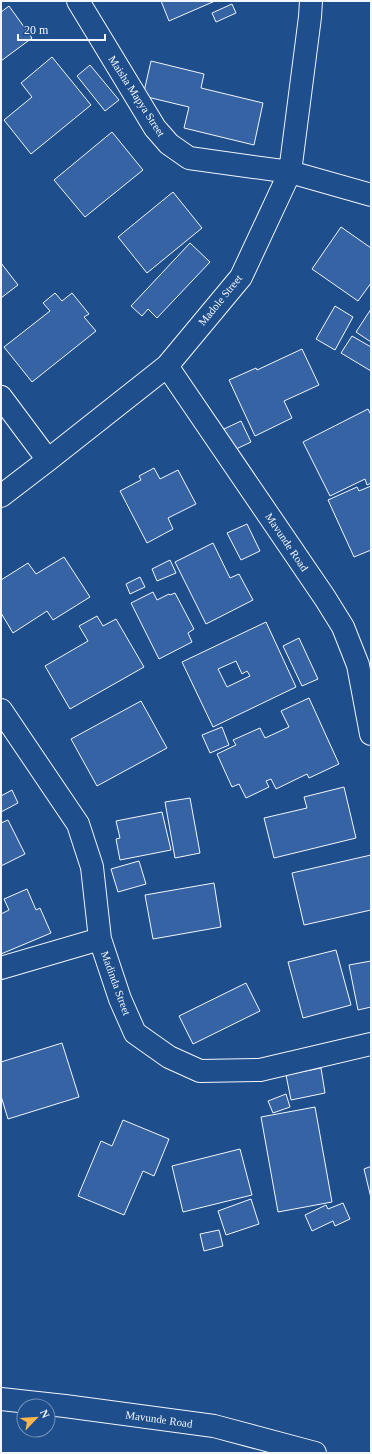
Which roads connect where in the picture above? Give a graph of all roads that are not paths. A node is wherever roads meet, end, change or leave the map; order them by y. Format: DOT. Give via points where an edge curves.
graph roads {
  1 [pos="78,1"];
  2 [pos="311,1"];
  3 [pos="290,172"];
  4 [pos="371,195"];
  5 [pos="167,366"];
  6 [pos="1,397"];
  7 [pos="48,460"];
  8 [pos="1,496"];
  9 [pos="1,710"];
  10 [pos="371,734"];
  11 [pos="100,939"];
  12 [pos="1,968"];
  13 [pos="371,1044"];
  14 [pos="1,1399"];
  15 [pos="315,1453"];
  1 -- 3 [label="street, Maisha Mapya Street" via="155,128 168,144 189,158"];
  2 -- 3 [label="street, Madole Street"];
  3 -- 4 [label="street"];
  3 -- 5 [label="street, Madole Street" via="241,277"];
  5 -- 7 [label="street, Madole Street"];
  5 -- 10 [label="street, Mavunde Road" via="325,598 342,627 358,665"];
  6 -- 7 [label="street"];
  7 -- 8 [label="street, Madole Street"];
  9 -- 11 [label="street, Madinda Street" via="78,824 92,867"];
  11 -- 12 [label="street"];
  11 -- 13 [label="street, Madinda Street" via="120,999 135,1033 169,1057 200,1070 260,1070"];
  14 -- 15 [label="street, Mavunde Road" via="214,1426"];
}
